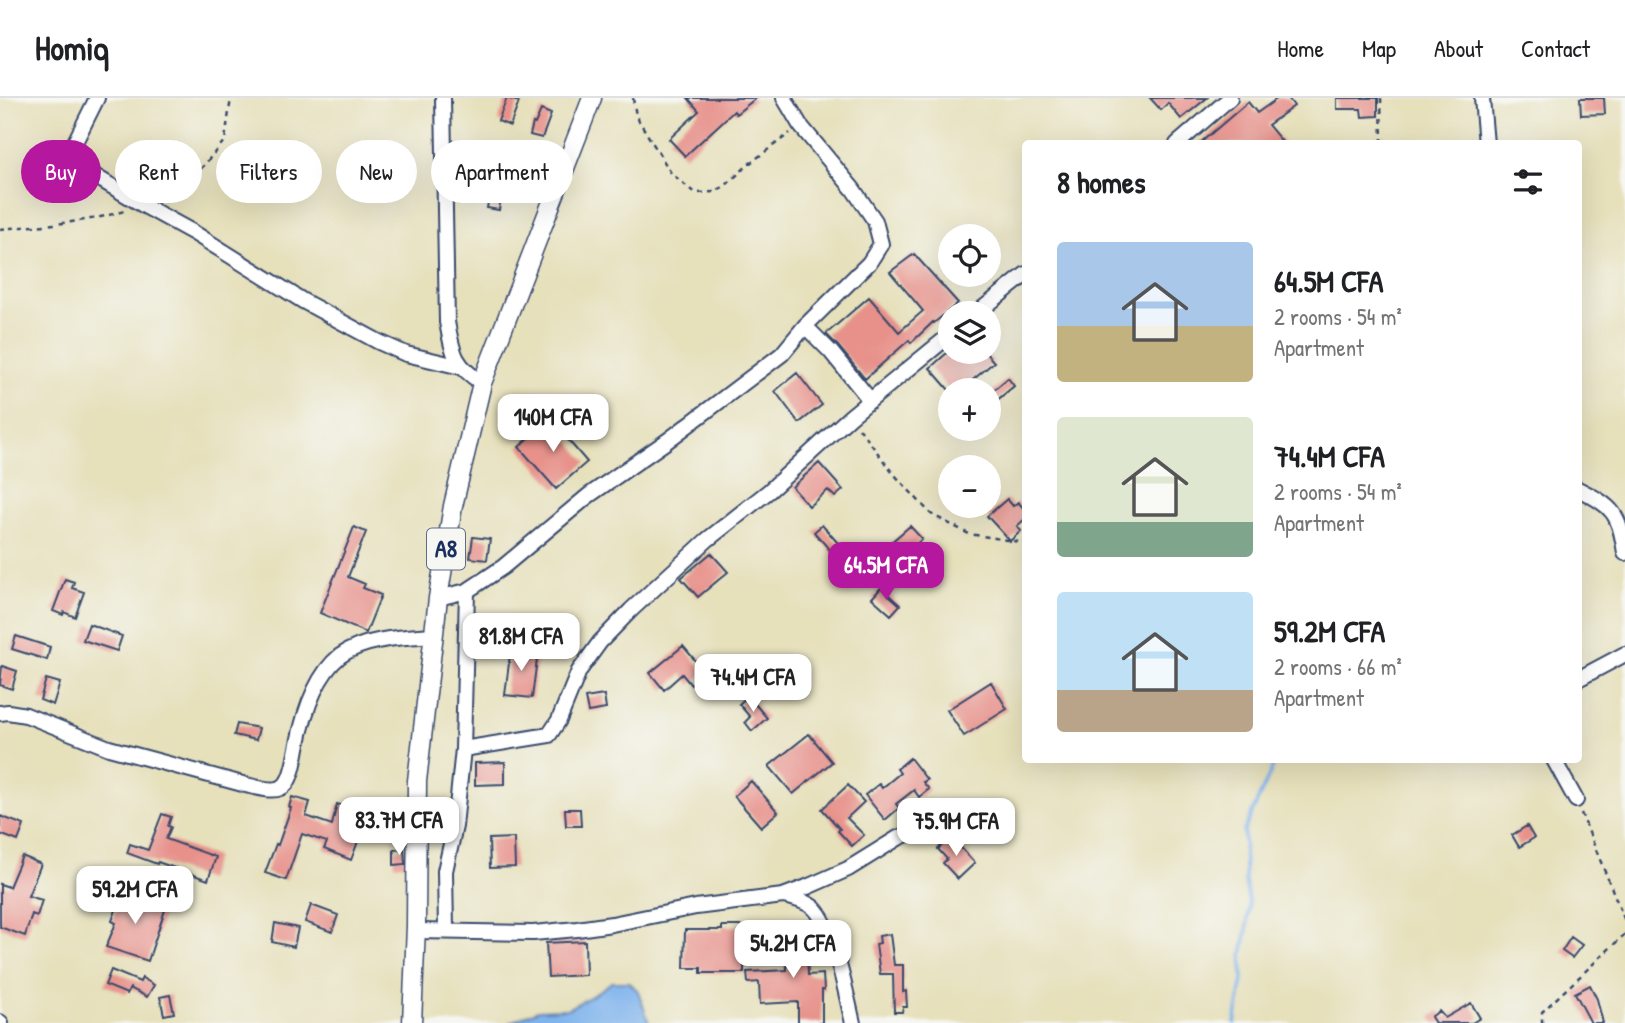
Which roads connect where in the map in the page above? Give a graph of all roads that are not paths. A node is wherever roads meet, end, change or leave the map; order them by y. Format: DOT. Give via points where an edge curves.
graph roads {
  1 [pos="97,98"];
  2 [pos="443,98"];
  3 [pos="592,98"];
  4 [pos="783,98"];
  5 [pos="1230,98"];
  6 [pos="1482,98"];
  7 [pos="1181,140"];
  8 [pos="1486,140"];
  9 [pos="1022,277"];
  10 [pos="992,301"];
  11 [pos="805,326"];
  12 [pos="938,345"];
  13 [pos="461,367"];
  14 [pos="482,383"];
  15 [pos="870,400"];
  16 [pos="1582,491"];
  17 [pos="1625,553"];
  18 [pos="467,591"];
  19 [pos="438,598"];
  20 [pos="434,635"];
  21 [pos="1625,654"];
  22 [pos="1582,676"];
  23 [pos="0,713"];
  24 [pos="463,749"];
  25 [pos="1556,763"];
  26 [pos="1576,800"];
  27 [pos="940,820"];
  28 [pos="783,896"];
  29 [pos="446,930"];
  30 [pos="416,931"];
  31 [pos="412,1023"];
  32 [pos="853,1023"];
  1 -- 13 [label="street" via="71,152 73,163 379,342 406,354"];
  2 -- 13 [label="street" via="447,322"];
  3 -- 14 [label="main road, A8"];
  4 -- 11 [label="street" via="875,221 881,244 869,263"];
  5 -- 7 [label="street"];
  6 -- 8 [label="street"];
  9 -- 10 [label="street"];
  11 -- 15 [label="street"];
  11 -- 18 [label="street" via="782,354"];
  12 -- 15 [label="street"];
  13 -- 14 [label="street"];
  14 -- 19 [label="main road, A8" via="453,506"];
  15 -- 24 [label="street" via="696,549 600,642 579,671 549,735"];
  16 -- 17 [label="street" via="1603,502 1617,518"];
  18 -- 19 [label="street"];
  18 -- 24 [label="street"];
  19 -- 20 [label="main road, A8"];
  20 -- 23 [label="street" via="387,639 341,656 326,671 306,708 291,772 279,789 250,786 109,748 26,715"];
  20 -- 30 [label="main road, A8" via="417,781"];
  21 -- 22 [label="street"];
  24 -- 29 [label="street" via="445,871"];
  25 -- 26 [label="street"];
  27 -- 28 [label="street" via="898,838 848,869"];
  28 -- 29 [label="street" via="577,929 533,933"];
  28 -- 32 [label="street" via="809,905 825,926"];
  29 -- 30 [label="street"];
  30 -- 31 [label="main road, A8"];
}
